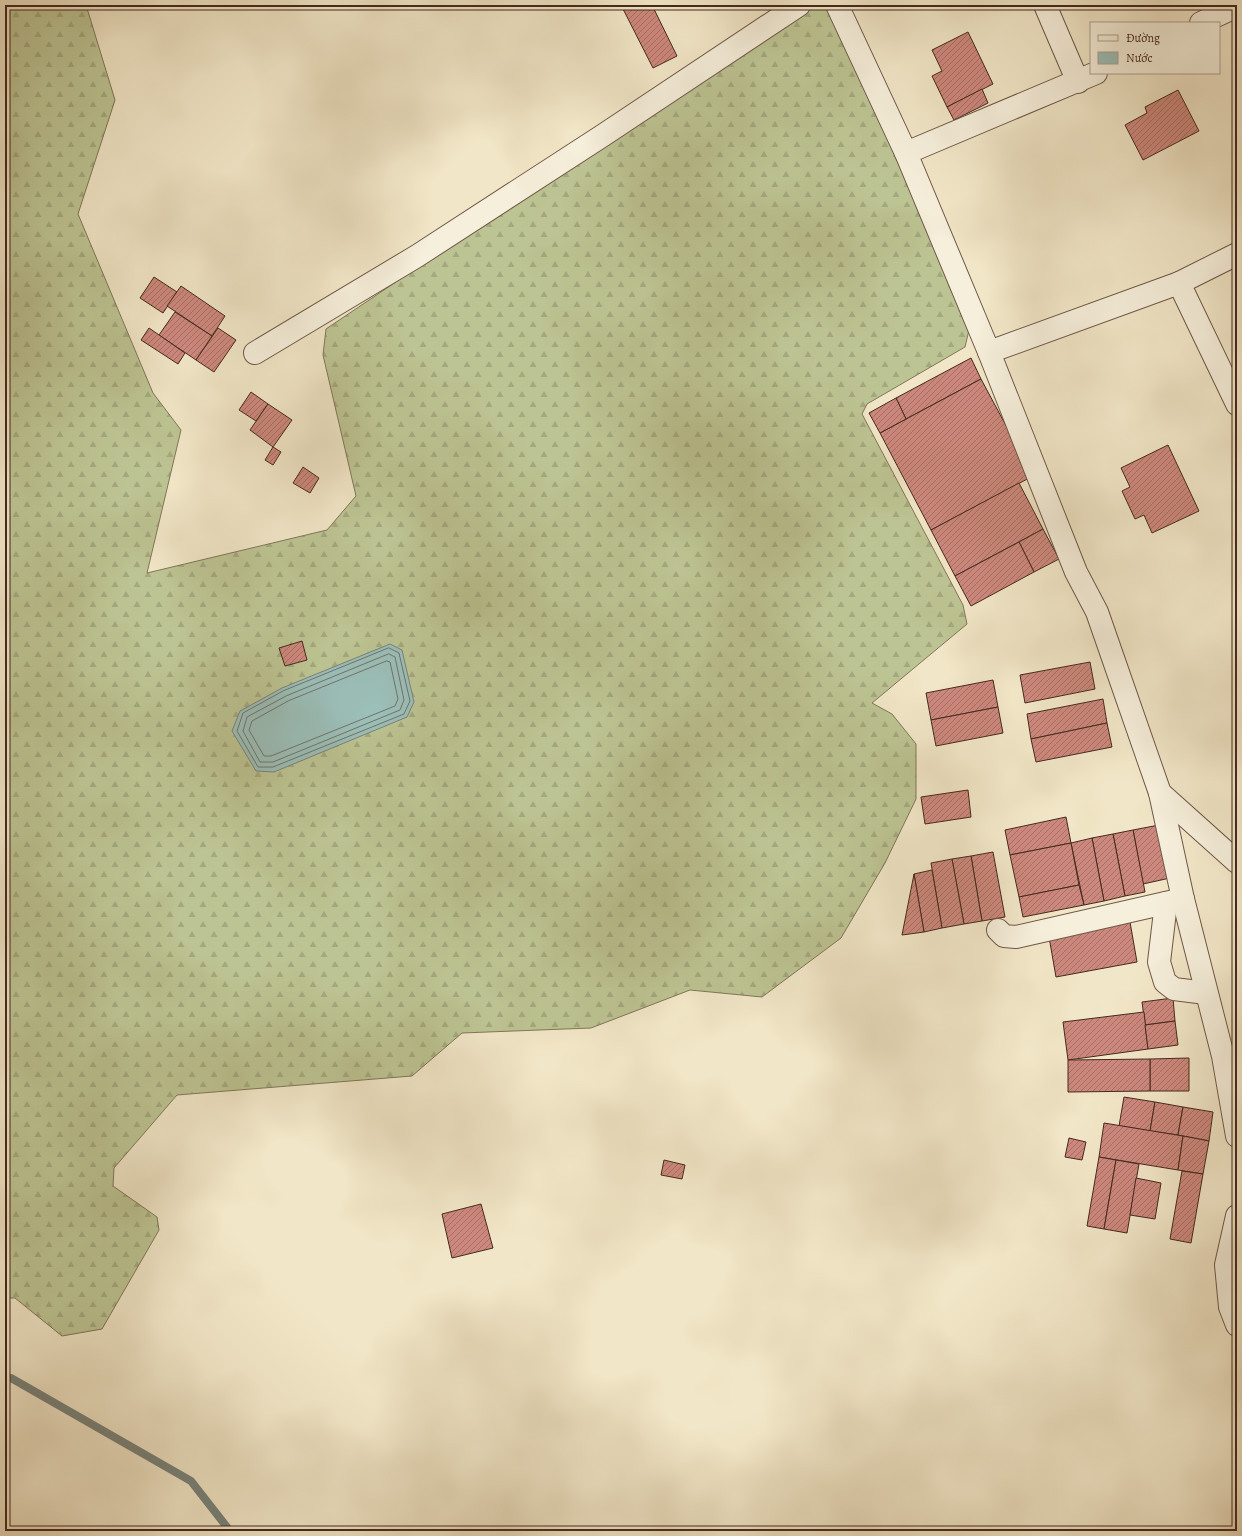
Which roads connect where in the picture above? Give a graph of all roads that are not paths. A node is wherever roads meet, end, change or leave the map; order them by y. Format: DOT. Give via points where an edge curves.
graph roads {
  1 [pos="799,5"];
  2 [pos="837,5"];
  3 [pos="1045,5"];
  4 [pos="1237,6"];
  5 [pos="1203,22"];
  6 [pos="1087,77"];
  7 [pos="906,152"];
  8 [pos="1237,254"];
  9 [pos="1179,283"];
  10 [pos="989,352"];
  11 [pos="255,353"];
  12 [pos="1237,404"];
  13 [pos="1160,793"];
  14 [pos="1237,862"];
  15 [pos="1174,901"];
  16 [pos="998,930"];
  17 [pos="1206,993"];
  18 [pos="1237,1136"];
  19 [pos="1237,1216"];
  20 [pos="1237,1325"];
  1 -- 11 [label="street" via="417,256"];
  2 -- 7 [label="street"];
  3 -- 6 [label="street"];
  4 -- 5 [label="street"];
  6 -- 7 [label="street"];
  7 -- 10 [label="street"];
  8 -- 9 [label="street"];
  9 -- 10 [label="street"];
  9 -- 12 [label="street"];
  10 -- 13 [label="street" via="1076,572 1097,612"];
  13 -- 14 [label="street"];
  13 -- 15 [label="street"];
  15 -- 16 [label="street" via="1016,937 1004,936"];
  15 -- 17 [label="street"];
  15 -- 17 [label="street" via="1159,962 1165,982 1174,989"];
  17 -- 18 [label="street" via="1223,1056"];
  19 -- 20 [label="street" via="1226,1265 1230,1308"];
}
